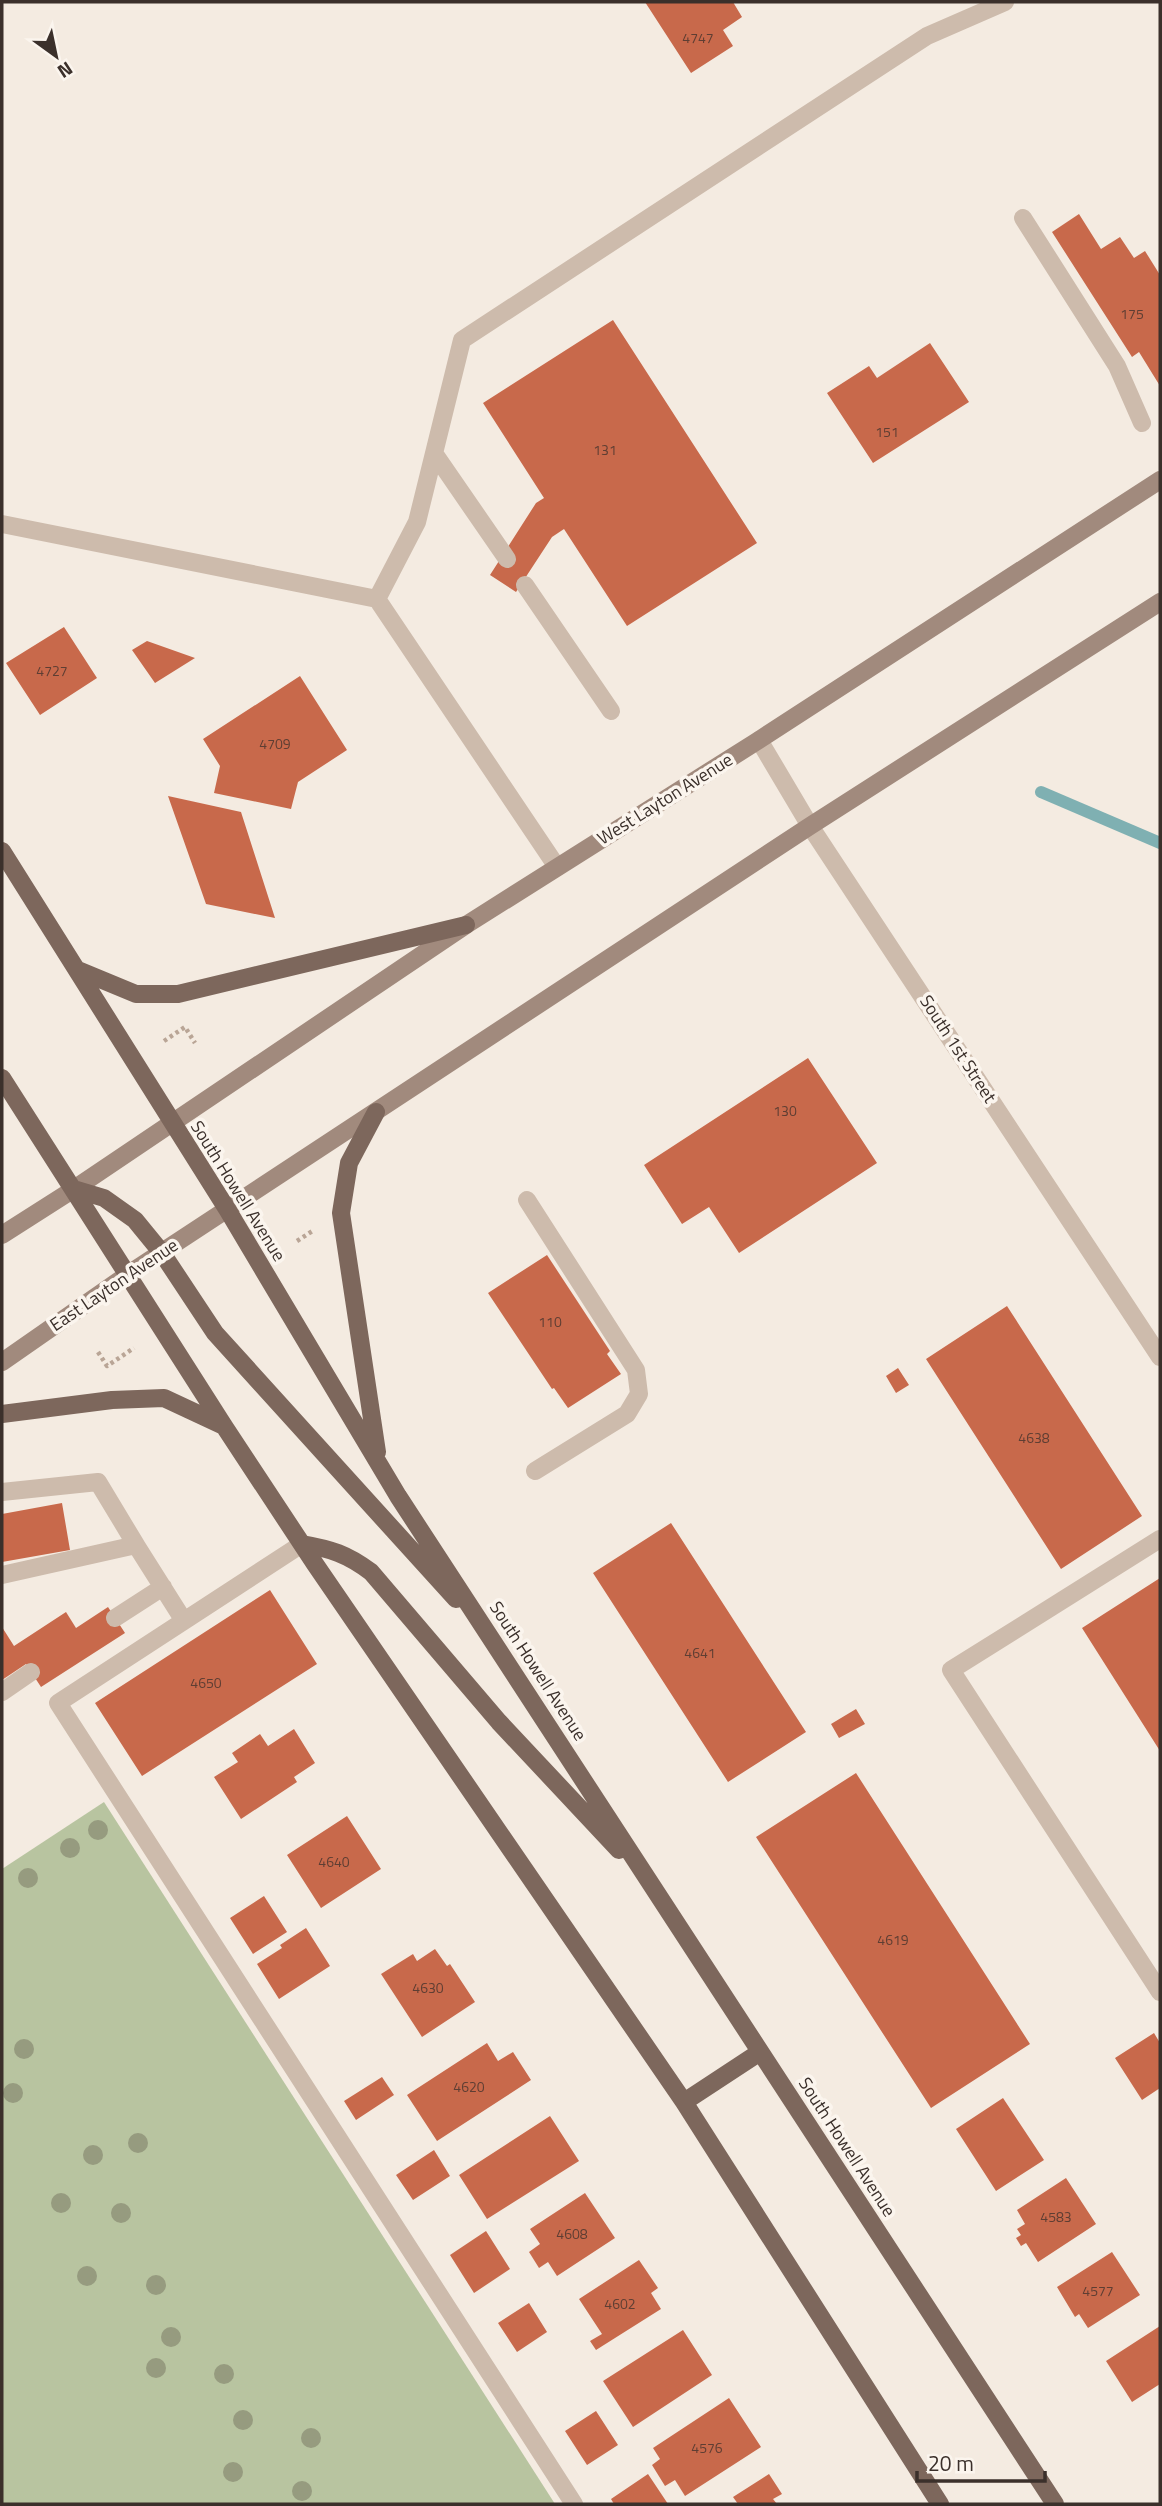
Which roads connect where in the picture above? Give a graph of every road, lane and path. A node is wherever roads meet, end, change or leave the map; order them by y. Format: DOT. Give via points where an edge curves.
graph roads {
  1 [pos="1005,2"];
  2 [pos="1023,218"];
  3 [pos="1142,423"];
  4 [pos="434,453"];
  5 [pos="1160,480"];
  6 [pos="2,524"];
  7 [pos="507,559"];
  8 [pos="525,585"];
  9 [pos="377,599"];
  10 [pos="1160,602"];
  11 [pos="611,711"];
  12 [pos="758,740"];
  13 [pos="810,826"];
  14 [pos="2,852"];
  15 [pos="557,867"];
  16 [pos="466,925"];
  17 [pos="78,970"];
  18 [pos="164,1041"];
  19 [pos="195,1044"];
  20 [pos="2,1078"];
  21 [pos="376,1112"];
  22 [pos="172,1122"];
  23 [pos="74,1189"];
  24 [pos="527,1200"];
  25 [pos="227,1209"];
  26 [pos="310,1222"];
  27 [pos="2,1235"];
  28 [pos="297,1241"];
  29 [pos="162,1253"];
  30 [pos="127,1275"];
  31 [pos="134,1348"];
  32 [pos="98,1352"];
  33 [pos="123,1355"];
  34 [pos="1160,1357"];
  35 [pos="2,1362"];
  36 [pos="129,1365"];
  37 [pos="2,1414"];
  38 [pos="223,1426"];
  39 [pos="379,1463"];
  40 [pos="535,1471"];
  41 [pos="2,1493"];
  42 [pos="1160,1539"];
  43 [pos="302,1544"];
  44 [pos="136,1545"];
  45 [pos="2,1575"];
  46 [pos="163,1587"];
  47 [pos="115,1618"];
  48 [pos="184,1620"];
  49 [pos="491,1638"];
  50 [pos="31,1672"];
  51 [pos="2,1692"];
  52 [pos="653,1886"];
  53 [pos="1160,1992"];
  54 [pos="760,2052"];
  55 [pos="684,2102"];
  56 [pos="575,2504"];
  57 [pos="940,2504"];
  58 [pos="1055,2504"];
  1 -- 4 [label="street" via="927,36 462,340"];
  2 -- 3 [label="street" via="1117,366"];
  4 -- 7 [label="street"];
  4 -- 9 [label="street" via="416,522"];
  5 -- 12 [label="main road, West Layton Avenue"];
  6 -- 9 [label="street"];
  8 -- 11 [label="street"];
  9 -- 15 [label="street"];
  10 -- 13 [label="main road"];
  12 -- 13 [label="street, South 1st Street"];
  12 -- 15 [label="main road, West Layton Avenue"];
  13 -- 21 [label="main road"];
  13 -- 34 [label="street, South 1st Street"];
  14 -- 17 [label="main road, South Howell Avenue"];
  15 -- 16 [label="main road, West Layton Avenue"];
  16 -- 17 [label="main road" via="178,994 136,994"];
  16 -- 22 [label="main road, West Layton Avenue"];
  17 -- 22 [label="main road, South Howell Avenue"];
  18 -- 19 [label="path" via="186,1027"];
  20 -- 23 [label="main road"];
  21 -- 25 [label="main road"];
  21 -- 39 [label="main road" via="348,1163 341,1213"];
  22 -- 23 [label="main road"];
  22 -- 25 [label="main road, South Howell Avenue"];
  23 -- 27 [label="main road"];
  23 -- 29 [label="main road" via="104,1198 135,1220"];
  23 -- 30 [label="main road"];
  24 -- 40 [label="street" via="636,1370 639,1394 627,1414"];
  25 -- 29 [label="main road, East Layton Avenue"];
  25 -- 39 [label="main road, South Howell Avenue"];
  26 -- 28 [label="path" via="314,1230"];
  29 -- 30 [label="main road, East Layton Avenue"];
  29 -- 49 [label="main road" via="215,1333"];
  30 -- 35 [label="main road, East Layton Avenue"];
  30 -- 38 [label="main road"];
  31 -- 33 [label="path"];
  32 -- 33 [label="path" via="107,1366"];
  33 -- 36 [label="path"];
  37 -- 38 [label="main road" via="164,1398"];
  38 -- 43 [label="main road"];
  39 -- 49 [label="main road, South Howell Avenue"];
  41 -- 44 [label="street" via="98,1482"];
  42 -- 53 [label="street" via="951,1670"];
  43 -- 48 [label="street"];
  43 -- 52 [label="main road" via="349,1556 371,1572 499,1722"];
  43 -- 55 [label="main road"];
  44 -- 45 [label="street"];
  44 -- 46 [label="street"];
  46 -- 47 [label="street"];
  46 -- 48 [label="street"];
  48 -- 56 [label="street" via="58,1703"];
  49 -- 52 [label="main road, South Howell Avenue"];
  50 -- 51 [label="street"];
  52 -- 54 [label="main road, South Howell Avenue"];
  54 -- 55 [label="main road"];
  54 -- 58 [label="main road, South Howell Avenue"];
  55 -- 57 [label="main road"];
}
